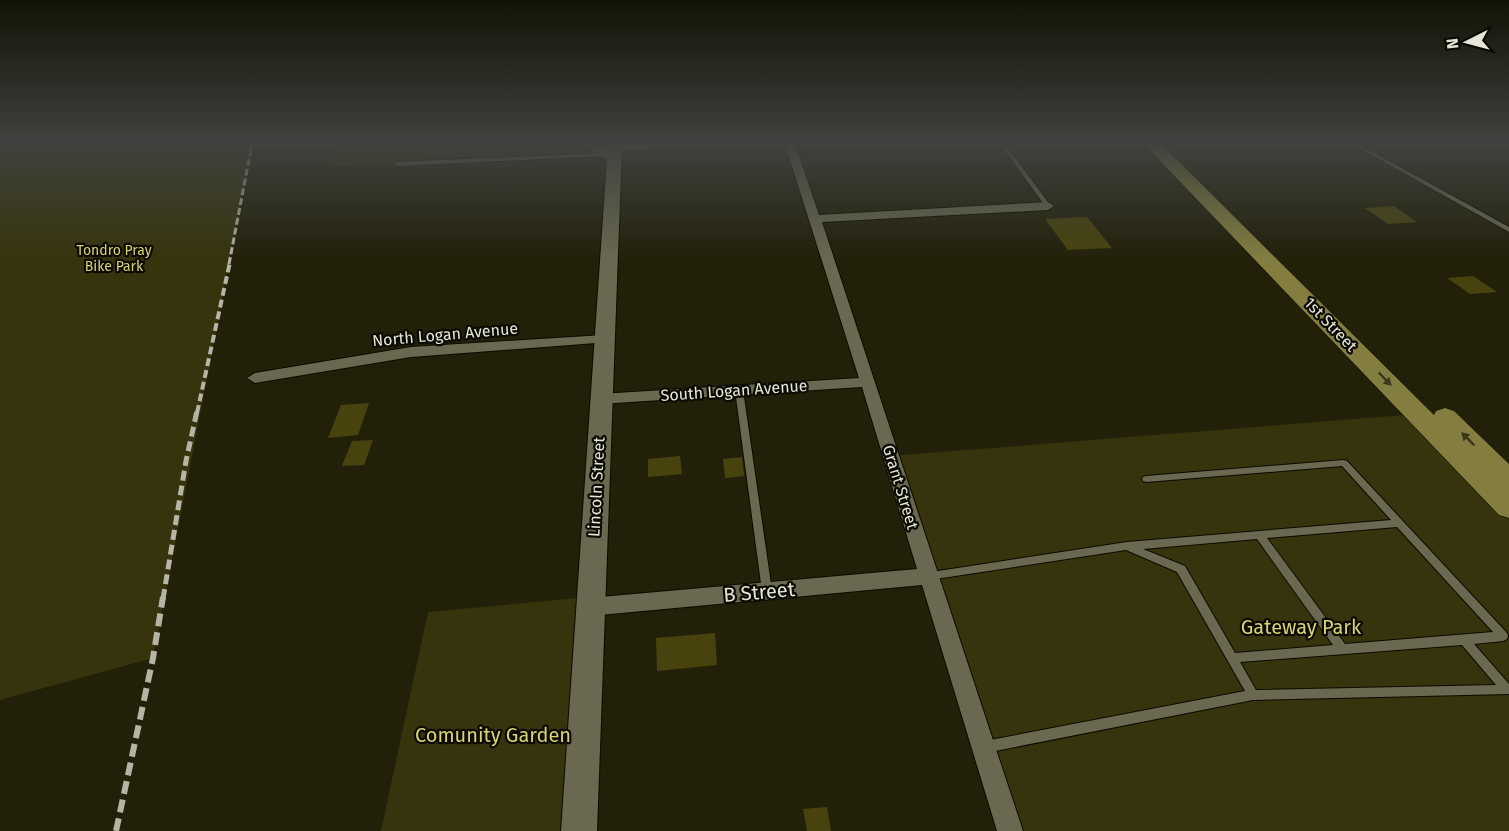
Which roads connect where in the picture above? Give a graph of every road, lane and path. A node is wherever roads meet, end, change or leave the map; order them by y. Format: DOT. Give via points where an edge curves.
graph roads {
  1 [pos="611,183"];
  2 [pos="803,183"];
  3 [pos="1031,183"];
  4 [pos="1190,183"];
  5 [pos="1208,183"];
  6 [pos="1424,183"];
  7 [pos="1048,206"];
  8 [pos="815,219"];
  9 [pos="1509,230"];
  10 [pos="604,339"];
  11 [pos="255,378"];
  12 [pos="868,382"];
  13 [pos="739,390"];
  14 [pos="600,399"];
  15 [pos="1146,479"];
  16 [pos="1509,480"];
  17 [pos="1509,507"];
  18 [pos="1398,523"];
  19 [pos="1260,535"];
  20 [pos="1127,546"];
  21 [pos="929,576"];
  22 [pos="767,591"];
  23 [pos="589,608"];
  24 [pos="1464,640"];
  25 [pos="1342,650"];
  26 [pos="1232,658"];
  27 [pos="1507,691"];
  28 [pos="1253,695"];
  29 [pos="984,747"];
  30 [pos="579,831"];
  31 [pos="1010,831"];
  1 -- 10 [label="main road, Lincoln Street"];
  2 -- 8 [label="street, Grant Street"];
  3 -- 7 [label="lane"];
  4 -- 17 [label="main road, 1st Street, one-way"];
  16 -- 5 [label="main road, 1st Street, one-way"];
  6 -- 9 [label="lane"];
  7 -- 8 [label="street"];
  8 -- 12 [label="street, Grant Street"];
  10 -- 11 [label="street, North Logan Avenue" via="411,352"];
  10 -- 14 [label="main road, Lincoln Street"];
  12 -- 13 [label="street, South Logan Avenue"];
  12 -- 21 [label="street, Grant Street"];
  13 -- 14 [label="street, South Logan Avenue"];
  13 -- 22 [label="lane"];
  14 -- 23 [label="main road, Lincoln Street"];
  15 -- 18 [label="lane" via="1344,464"];
  18 -- 19 [label="lane"];
  18 -- 24 [label="lane" via="1503,636"];
  19 -- 20 [label="lane"];
  19 -- 25 [label="lane"];
  20 -- 21 [label="lane"];
  20 -- 26 [label="lane" via="1181,569"];
  21 -- 22 [label="street, B Street"];
  21 -- 29 [label="street, Grant Street"];
  22 -- 23 [label="street, B Street"];
  23 -- 30 [label="main road, Lincoln Street"];
  24 -- 25 [label="lane"];
  24 -- 27 [label="lane"];
  25 -- 26 [label="lane"];
  26 -- 28 [label="lane"];
  27 -- 28 [label="lane"];
  28 -- 29 [label="lane"];
  29 -- 31 [label="street, Grant Street"];
}
